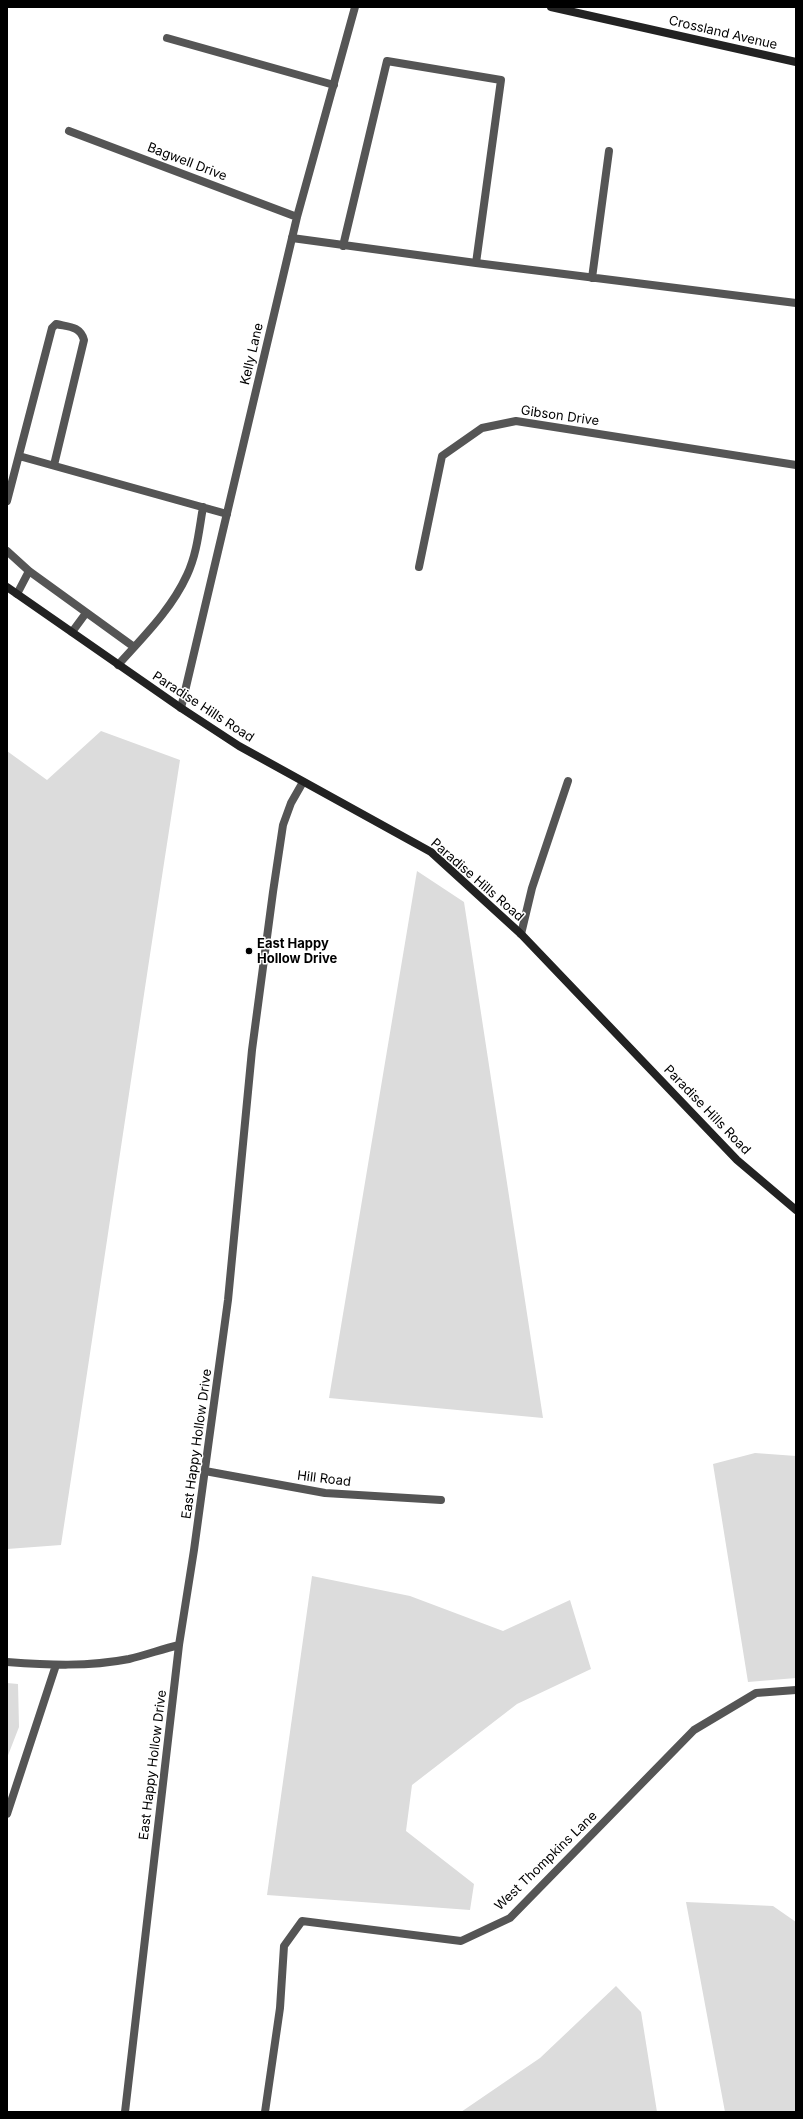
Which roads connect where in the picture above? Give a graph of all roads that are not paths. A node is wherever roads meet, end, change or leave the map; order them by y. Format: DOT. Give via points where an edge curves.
graph roads {
  1 [pos="355,7"];
  2 [pos="551,7"];
  3 [pos="167,38"];
  4 [pos="796,62"];
  5 [pos="334,85"];
  6 [pos="69,131"];
  7 [pos="609,151"];
  8 [pos="297,216"];
  9 [pos="292,238"];
  10 [pos="343,246"];
  11 [pos="476,264"];
  12 [pos="592,278"];
  13 [pos="796,303"];
  14 [pos="19,456"];
  15 [pos="54,465"];
  16 [pos="796,465"];
  17 [pos="7,501"];
  18 [pos="203,507"];
  19 [pos="227,514"];
  20 [pos="7,551"];
  21 [pos="419,567"];
  22 [pos="29,571"];
  23 [pos="7,587"];
  24 [pos="17,594"];
  25 [pos="86,613"];
  26 [pos="72,632"];
  27 [pos="134,647"];
  28 [pos="118,665"];
  29 [pos="181,708"];
  30 [pos="568,781"];
  31 [pos="303,782"];
  32 [pos="521,934"];
  33 [pos="796,1210"];
  34 [pos="205,1471"];
  35 [pos="440,1500"];
  36 [pos="179,1645"];
  37 [pos="7,1662"];
  38 [pos="56,1666"];
  39 [pos="796,1690"];
  40 [pos="7,1814"];
  41 [pos="125,2112"];
  42 [pos="264,2112"];
  1 -- 5 [label="street, Kelly Lane"];
  2 -- 4 [label="street, Crossland Avenue"];
  3 -- 5 [label="street"];
  5 -- 8 [label="street, Kelly Lane"];
  6 -- 8 [label="street, Bagwell Drive"];
  7 -- 12 [label="street"];
  8 -- 9 [label="street, Kelly Lane"];
  9 -- 10 [label="street"];
  9 -- 19 [label="street, Kelly Lane"];
  10 -- 11 [label="street"];
  10 -- 11 [label="street" via="387,61 501,80"];
  11 -- 12 [label="street"];
  12 -- 13 [label="street"];
  14 -- 15 [label="street"];
  14 -- 15 [label="street" via="52,328 56,324 78,328 84,340"];
  14 -- 17 [label="street"];
  15 -- 18 [label="street"];
  16 -- 21 [label="street, Gibson Drive" via="516,420 482,428 442,456"];
  18 -- 19 [label="street"];
  18 -- 27 [label="street" via="187,576 160,618"];
  19 -- 29 [label="street, Kelly Lane"];
  20 -- 22 [label="street"];
  22 -- 24 [label="street"];
  22 -- 25 [label="street"];
  23 -- 24 [label="street, Paradise Hills Road"];
  24 -- 26 [label="street, Paradise Hills Road"];
  25 -- 26 [label="street"];
  25 -- 27 [label="street"];
  26 -- 28 [label="street, Paradise Hills Road"];
  27 -- 28 [label="street"];
  28 -- 29 [label="street, Paradise Hills Road"];
  29 -- 31 [label="street, Paradise Hills Road" via="239,746"];
  30 -- 32 [label="street" via="532,888"];
  31 -- 32 [label="street, Paradise Hills Road" via="431,852"];
  31 -- 34 [label="street, East Happy Hollow Drive" via="291,803 283,825 273,892 252,1050 228,1300"];
  32 -- 33 [label="street, Paradise Hills Road" via="737,1160"];
  34 -- 35 [label="street, Hill Road" via="324,1493"];
  34 -- 36 [label="street, East Happy Hollow Drive"];
  36 -- 38 [label="street" via="129,1659"];
  36 -- 41 [label="street, East Happy Hollow Drive"];
  37 -- 38 [label="street"];
  38 -- 40 [label="street"];
  39 -- 42 [label="street, West Thompkins Lane" via="756,1693 694,1730 510,1918 461,1941 302,1921 284,1946 280,2008"];
}
